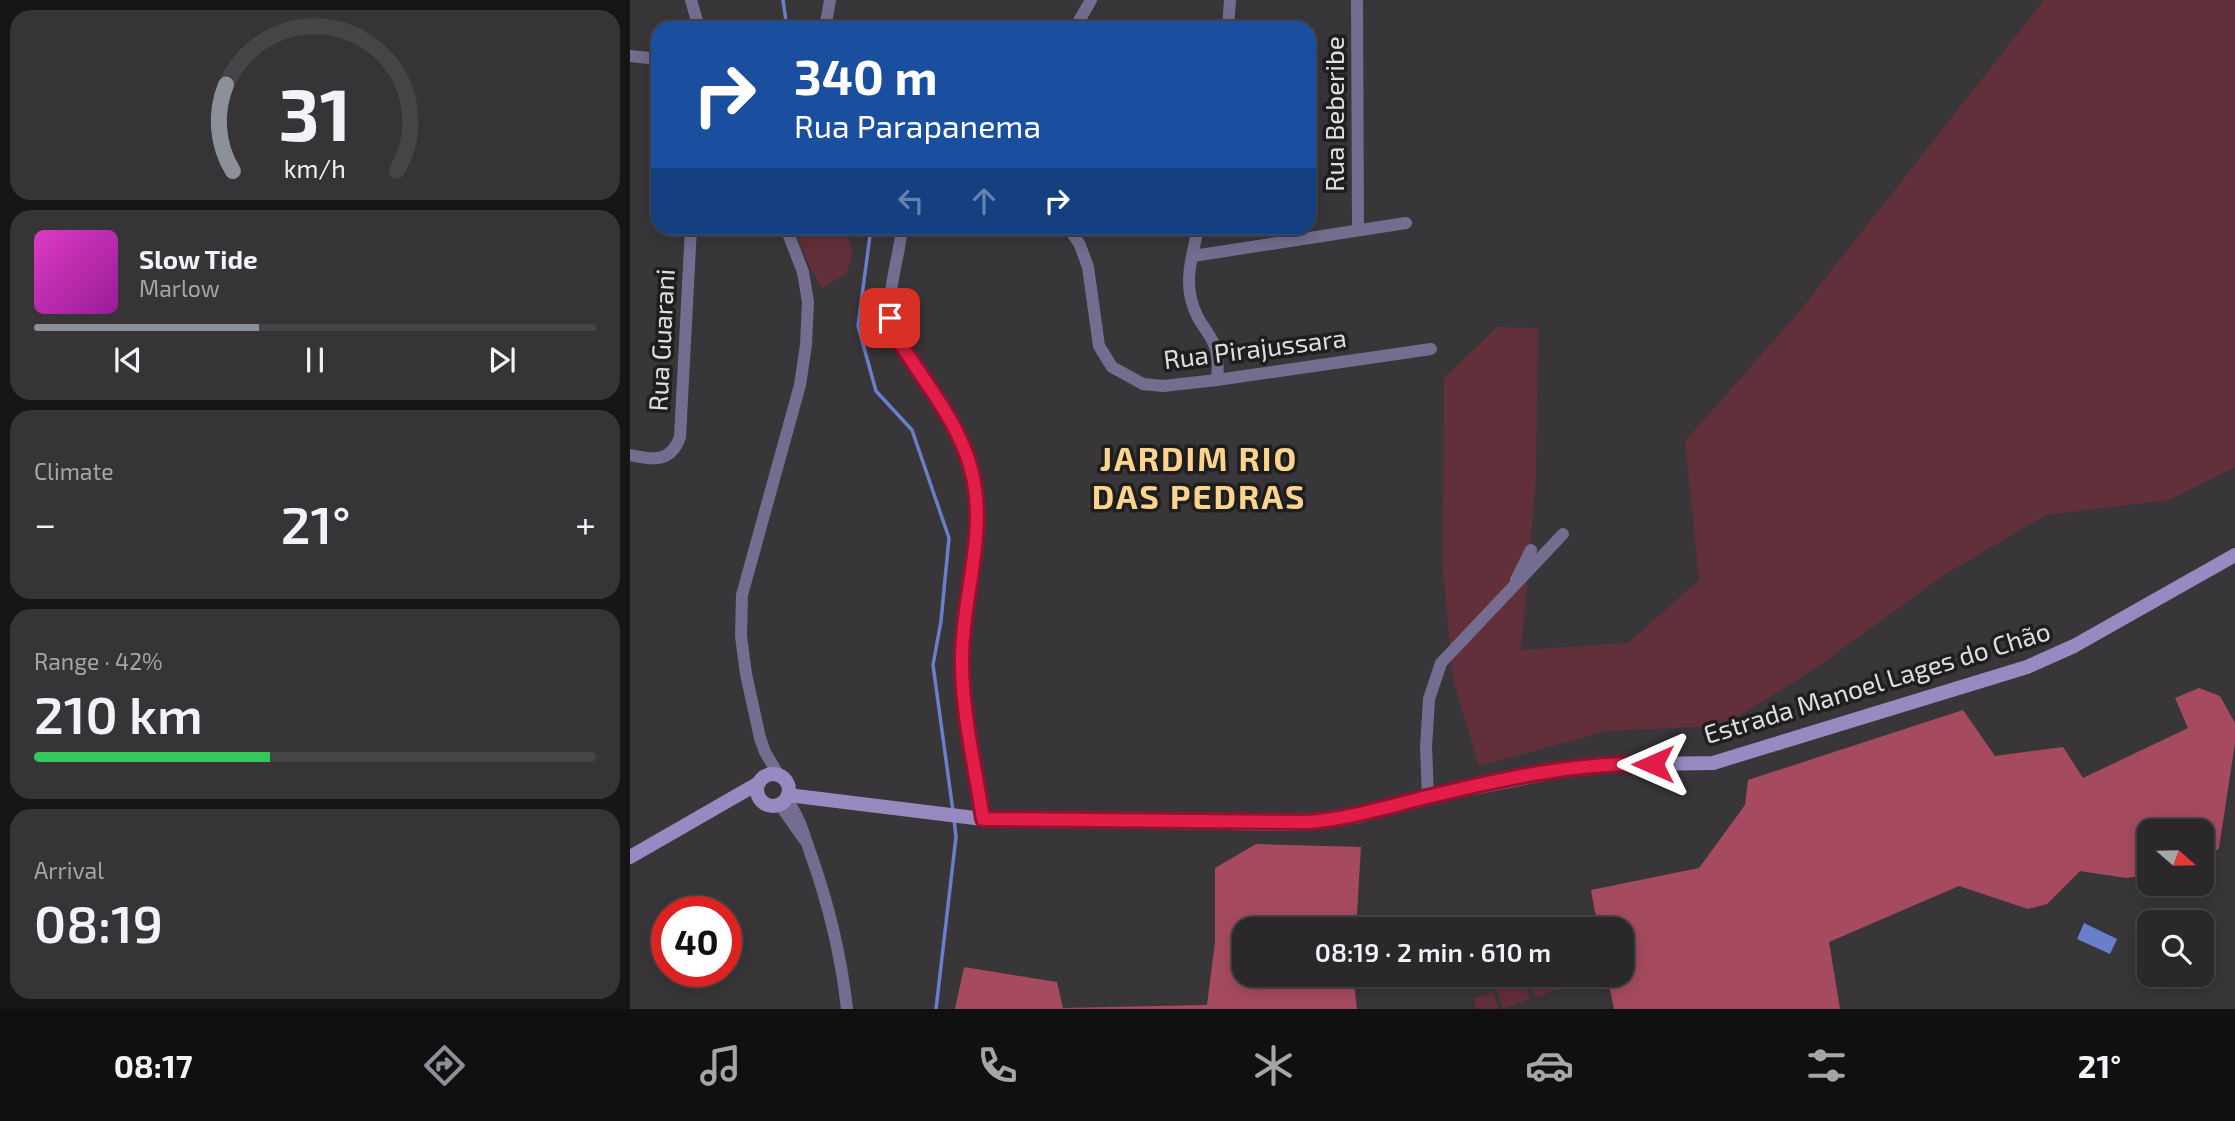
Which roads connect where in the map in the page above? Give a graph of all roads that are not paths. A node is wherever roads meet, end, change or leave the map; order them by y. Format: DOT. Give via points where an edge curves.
graph roads {
  1 [pos="691,0"];
  2 [pos="830,0"];
  3 [pos="1091,0"];
  4 [pos="1230,0"];
  5 [pos="1357,0"];
  6 [pos="697,21"];
  7 [pos="823,21"];
  8 [pos="1078,21"];
  9 [pos="1228,21"];
  10 [pos="630,56"];
  11 [pos="651,58"];
  12 [pos="1406,223"];
  13 [pos="1358,229"];
  14 [pos="691,235"];
  15 [pos="789,235"];
  16 [pos="901,235"];
  17 [pos="1074,235"];
  18 [pos="1197,235"];
  19 [pos="1193,256"];
  20 [pos="1431,349"];
  21 [pos="1217,380"];
  22 [pos="630,455"];
  23 [pos="1563,534"];
  24 [pos="1531,550"];
  25 [pos="2235,555"];
  26 [pos="1508,596"];
  27 [pos="775,789"];
  28 [pos="1428,797"];
  29 [pos="983,819"];
  30 [pos="630,858"];
  31 [pos="847,1009"];
  1 -- 6 [label="street"];
  2 -- 7 [label="street"];
  3 -- 8 [label="street"];
  4 -- 9 [label="street"];
  5 -- 13 [label="street, Rua Beberibe"];
  10 -- 11 [label="street"];
  12 -- 13 [label="street"];
  13 -- 19 [label="street"];
  14 -- 22 [label="street, Rua Guarani" via="680,437 671,453 655,460"];
  15 -- 27 [label="street" via="808,302 806,345 800,385 742,594 746,674"];
  16 -- 29 [label="street" via="888,303 895,335 957,432 972,472 978,529 962,653 963,689"];
  17 -- 21 [label="street, Rua Pirajussara" via="1088,267 1099,346 1112,367 1143,384"];
  18 -- 19 [label="street"];
  19 -- 21 [label="street" via="1190,296 1195,313 1217,347"];
  20 -- 21 [label="street, Rua Pirajussara"];
  23 -- 26 [label="street"];
  24 -- 26 [label="street"];
  25 -- 28 [label="street, Estrada Manoel Lages do Chão" via="2074,646 2027,667 1748,754 1713,763 1588,765"];
  26 -- 28 [label="street" via="1441,663 1427,728"];
  27 -- 29 [label="street, Estrada Manoel Lages do Chão"];
  27 -- 30 [label="street, Estrada Manoel Lages do Chão" via="716,808"];
  27 -- 31 [label="street" via="806,842 828,902"];
  28 -- 29 [label="street, Estrada Manoel Lages do Chão" via="1359,817 1291,824"];
}
